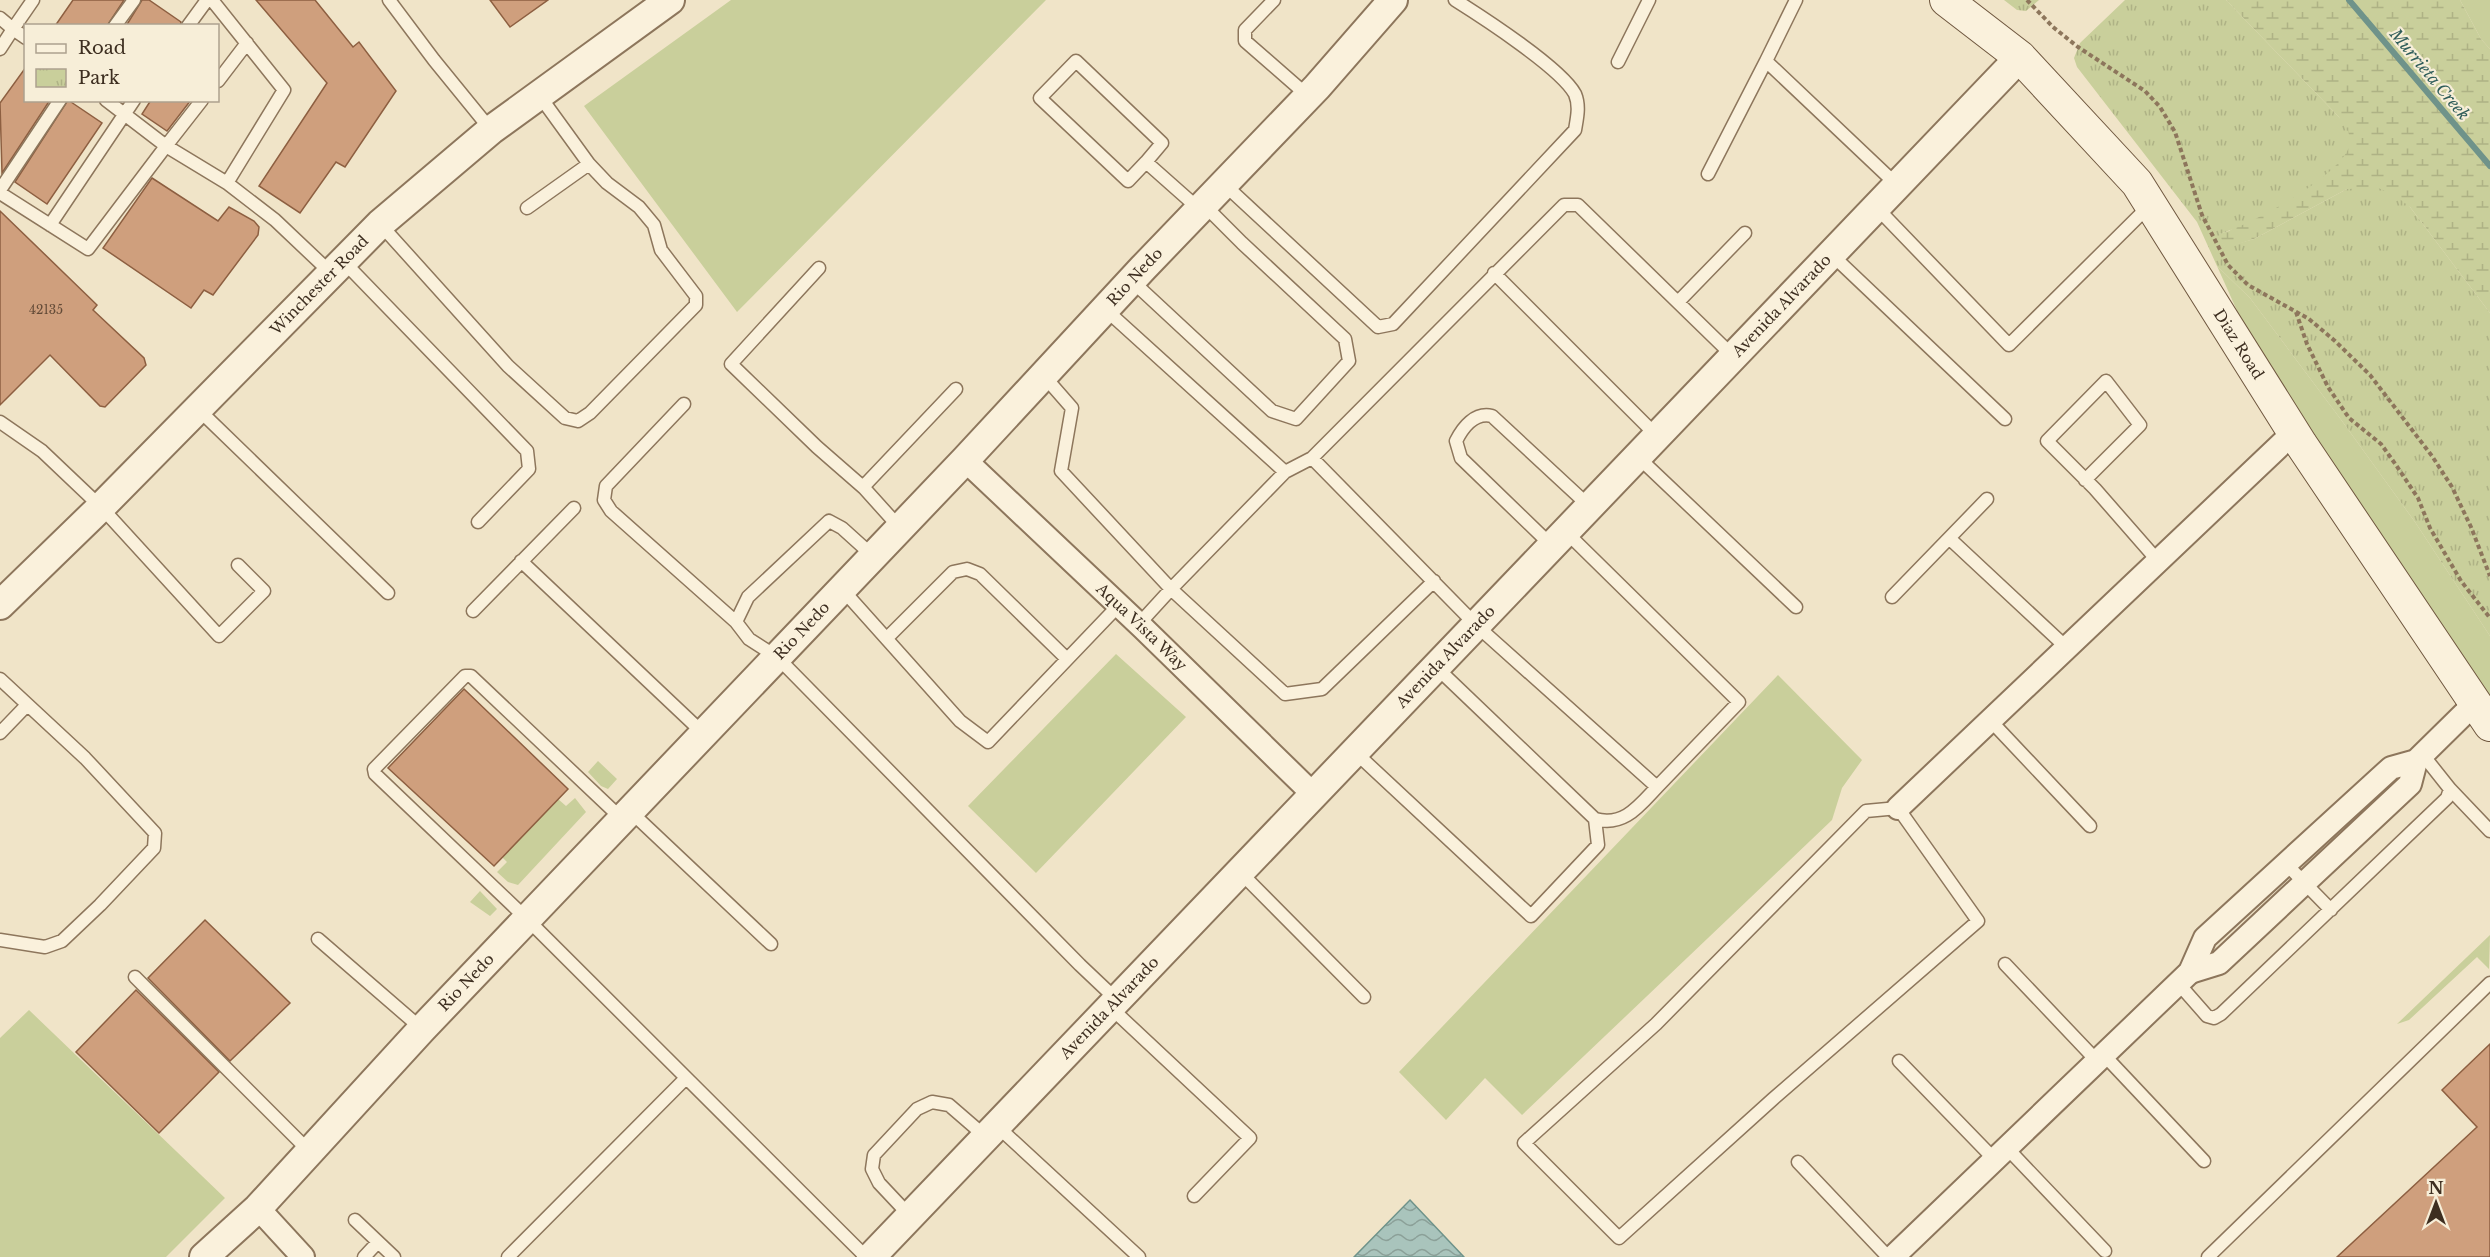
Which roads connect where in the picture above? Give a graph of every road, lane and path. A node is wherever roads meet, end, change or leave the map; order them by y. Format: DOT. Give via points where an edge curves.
graph roads {
  1 [pos="33,0"];
  2 [pos="134,0"];
  3 [pos="207,0"];
  4 [pos="212,0"];
  5 [pos="389,0"];
  6 [pos="670,0"];
  7 [pos="1274,0"];
  8 [pos="1393,0"];
  9 [pos="1455,0"];
  10 [pos="1649,0"];
  11 [pos="1796,0"];
  12 [pos="1946,0"];
  13 [pos="2027,0"];
  14 [pos="0,18"];
  15 [pos="116,24"];
  16 [pos="189,24"];
  17 [pos="13,29"];
  18 [pos="24,37"];
  19 [pos="247,43"];
  20 [pos="0,49"];
  21 [pos="2020,57"];
  22 [pos="1766,61"];
  23 [pos="1618,62"];
  24 [pos="219,80"];
  25 [pos="539,95"];
  26 [pos="1308,96"];
  27 [pos="59,102"];
  28 [pos="109,102"];
  29 [pos="133,102"];
  30 [pos="200,102"];
  31 [pos="124,114"];
  32 [pos="491,130"];
  33 [pos="166,146"];
  34 [pos="1146,162"];
  35 [pos="589,164"];
  36 [pos="1708,174"];
  37 [pos="226,183"];
  38 [pos="1224,183"];
  39 [pos="1897,185"];
  40 [pos="0,192"];
  41 [pos="2151,205"];
  42 [pos="1202,207"];
  43 [pos="1876,207"];
  44 [pos="527,208"];
  45 [pos="380,224"];
  46 [pos="50,225"];
  47 [pos="1745,233"];
  48 [pos="1832,254"];
  49 [pos="338,268"];
  50 [pos="819,268"];
  51 [pos="1494,273"];
  52 [pos="1131,280"];
  53 [pos="1678,302"];
  54 [pos="1104,309"];
  55 [pos="2295,311"];
  56 [pos="1734,357"];
  57 [pos="1043,375"];
  58 [pos="956,389"];
  59 [pos="684,404"];
  60 [pos="197,408"];
  61 [pos="2006,419"];
  62 [pos="0,422"];
  63 [pos="2294,433"];
  64 [pos="1658,436"];
  65 [pos="1638,457"];
  66 [pos="1312,458"];
  67 [pos="965,460"];
  68 [pos="1285,472"];
  69 [pos="2085,480"];
  70 [pos="863,487"];
  71 [pos="1987,499"];
  72 [pos="101,507"];
  73 [pos="1590,507"];
  74 [pos="574,508"];
  75 [pos="478,522"];
  76 [pos="900,528"];
  77 [pos="1949,538"];
  78 [pos="1560,539"];
  79 [pos="873,556"];
  80 [pos="521,561"];
  81 [pos="2158,561"];
  82 [pos="238,565"];
  83 [pos="2490,576"];
  84 [pos="1434,581"];
  85 [pos="842,589"];
  86 [pos="1171,589"];
  87 [pos="388,593"];
  88 [pos="1892,597"];
  89 [pos="0,605"];
  90 [pos="1119,605"];
  91 [pos="1796,608"];
  92 [pos="472,611"];
  93 [pos="2490,618"];
  94 [pos="736,622"];
  95 [pos="1139,624"];
  96 [pos="1477,626"];
  97 [pos="887,638"];
  98 [pos="2067,648"];
  99 [pos="777,657"];
  100 [pos="1068,659"];
  101 [pos="1437,668"];
  102 [pos="0,679"];
  103 [pos="27,705"];
  104 [pos="2483,714"];
  105 [pos="1990,720"];
  106 [pos="0,733"];
  107 [pos="703,734"];
  108 [pos="1356,753"];
  109 [pos="2419,758"];
  110 [pos="1657,787"];
  111 [pos="2450,789"];
  112 [pos="1315,796"];
  113 [pos="1898,808"];
  114 [pos="626,815"];
  115 [pos="1595,819"];
  116 [pos="2090,826"];
  117 [pos="2490,831"];
  118 [pos="2286,864"];
  119 [pos="1240,872"];
  120 [pos="2304,883"];
  121 [pos="2331,910"];
  122 [pos="528,920"];
  123 [pos="318,939"];
  124 [pos="0,940"];
  125 [pos="771,944"];
  126 [pos="2005,964"];
  127 [pos="135,977"];
  128 [pos="2184,978"];
  129 [pos="2490,983"];
  130 [pos="1364,997"];
  131 [pos="1114,1003"];
  132 [pos="422,1029"];
  133 [pos="2100,1058"];
  134 [pos="1899,1061"];
  135 [pos="686,1077"];
  136 [pos="991,1131"];
  137 [pos="310,1152"];
  138 [pos="2001,1154"];
  139 [pos="2204,1161"];
  140 [pos="1798,1162"];
  141 [pos="1194,1196"];
  142 [pos="258,1208"];
  143 [pos="910,1216"];
  144 [pos="355,1220"];
  145 [pos="378,1242"];
  146 [pos="2105,1251"];
  147 [pos="1895,1256"];
  148 [pos="204,1257"];
  149 [pos="303,1257"];
  150 [pos="364,1257"];
  151 [pos="394,1257"];
  152 [pos="508,1257"];
  153 [pos="866,1257"];
  154 [pos="871,1257"];
  155 [pos="1139,1257"];
  156 [pos="2208,1257"];
  1 -- 17 [label="lane"];
  2 -- 15 [label="lane"];
  3 -- 16 [label="lane"];
  4 -- 19 [label="lane"];
  5 -- 32 [label="lane"];
  6 -- 25 [label="street, Winchester Road"];
  7 -- 26 [label="lane" via="1245,30 1245,41"];
  8 -- 26 [label="street, Rio Nedo"];
  9 -- 38 [label="lane" via="1492,23 1566,81 1579,112 1575,130 1393,324 1378,327"];
  10 -- 23 [label="lane"];
  11 -- 22 [label="lane"];
  12 -- 21 [label="main road, Diaz Road"];
  13 -- 55 [label="path" via="2053,27 2145,91 2160,107 2175,132 2202,215 2228,265 2248,285"];
  14 -- 17 [label="lane"];
  17 -- 18 [label="lane"];
  17 -- 20 [label="lane"];
  19 -- 24 [label="lane"];
  19 -- 37 [label="lane" via="285,90"];
  21 -- 39 [label="street, Avenida Alvarado"];
  21 -- 41 [label="main road, Diaz Road" via="2138,183"];
  22 -- 36 [label="lane"];
  22 -- 39 [label="lane"];
  25 -- 32 [label="street, Winchester Road"];
  25 -- 35 [label="lane"];
  26 -- 38 [label="street, Rio Nedo"];
  27 -- 40 [label="lane"];
  28 -- 31 [label="lane"];
  29 -- 31 [label="lane"];
  30 -- 33 [label="lane"];
  31 -- 33 [label="lane"];
  31 -- 46 [label="lane"];
  32 -- 45 [label="street, Winchester Road"];
  33 -- 37 [label="lane"];
  33 -- 46 [label="lane" via="88,249"];
  34 -- 34 [label="lane" via="1128,181 1040,98 1076,61 1162,143"];
  34 -- 42 [label="lane"];
  35 -- 44 [label="lane"];
  35 -- 45 [label="lane" via="654,225 661,250 696,296 696,305 578,421 565,418 508,366"];
  37 -- 49 [label="lane"];
  38 -- 42 [label="street, Rio Nedo"];
  39 -- 43 [label="street, Avenida Alvarado"];
  40 -- 46 [label="lane"];
  41 -- 43 [label="lane" via="2009,345"];
  41 -- 63 [label="main road, Diaz Road"];
  42 -- 52 [label="street, Rio Nedo"];
  42 -- 52 [label="lane" via="1345,339 1349,361 1296,419 1272,411"];
  43 -- 48 [label="street, Avenida Alvarado"];
  45 -- 49 [label="street, Winchester Road"];
  47 -- 53 [label="lane"];
  48 -- 56 [label="street, Avenida Alvarado"];
  48 -- 61 [label="lane"];
  49 -- 60 [label="street, Winchester Road"];
  49 -- 75 [label="lane" via="527,451 529,469"];
  50 -- 70 [label="lane" via="731,364"];
  51 -- 53 [label="lane" via="1560,207 1578,205"];
  51 -- 64 [label="lane"];
  51 -- 66 [label="lane"];
  52 -- 54 [label="street, Rio Nedo"];
  53 -- 56 [label="lane"];
  54 -- 57 [label="street, Rio Nedo"];
  54 -- 68 [label="lane"];
  55 -- 83 [label="path" via="2335,341 2370,375 2432,456 2452,487"];
  55 -- 93 [label="path" via="2328,387 2349,418 2381,444 2396,465 2418,498 2430,528 2461,581"];
  56 -- 64 [label="street, Avenida Alvarado"];
  57 -- 67 [label="street, Rio Nedo"];
  57 -- 86 [label="lane" via="1072,408 1061,471"];
  58 -- 70 [label="lane"];
  59 -- 94 [label="lane" via="606,486 604,500 611,511"];
  60 -- 72 [label="street, Winchester Road"];
  60 -- 87 [label="lane"];
  62 -- 72 [label="lane" via="42,451"];
  63 -- 81 [label="street"];
  63 -- 104 [label="main road, Diaz Road"];
  64 -- 65 [label="street, Avenida Alvarado"];
  65 -- 73 [label="street, Avenida Alvarado"];
  65 -- 91 [label="lane"];
  66 -- 68 [label="lane"];
  66 -- 84 [label="lane"];
  67 -- 76 [label="street, Rio Nedo"];
  67 -- 90 [label="street, Aqua Vista Way"];
  68 -- 86 [label="lane"];
  69 -- 69 [label="lane" via="2047,441 2106,381 2140,425"];
  69 -- 81 [label="lane"];
  70 -- 76 [label="lane"];
  71 -- 77 [label="lane"];
  72 -- 82 [label="lane" via="219,636 264,591"];
  72 -- 89 [label="street, Winchester Road"];
  73 -- 78 [label="street, Avenida Alvarado"];
  73 -- 78 [label="lane" via="1492,417 1480,415 1474,419 1456,441 1461,458"];
  74 -- 80 [label="lane"];
  76 -- 79 [label="street, Rio Nedo"];
  77 -- 88 [label="lane"];
  77 -- 98 [label="lane"];
  78 -- 96 [label="street, Avenida Alvarado"];
  78 -- 110 [label="lane" via="1739,702"];
  79 -- 85 [label="street, Rio Nedo"];
  79 -- 94 [label="lane" via="829,521 748,597"];
  80 -- 92 [label="lane"];
  80 -- 107 [label="lane"];
  81 -- 98 [label="street"];
  84 -- 86 [label="lane" via="1322,689 1285,694"];
  84 -- 96 [label="lane"];
  85 -- 97 [label="lane"];
  85 -- 99 [label="street, Rio Nedo"];
  86 -- 95 [label="lane"];
  90 -- 95 [label="street, Aqua Vista Way"];
  90 -- 100 [label="lane"];
  94 -- 99 [label="lane" via="749,639"];
  95 -- 112 [label="street, Aqua Vista Way"];
  96 -- 101 [label="street, Avenida Alvarado"];
  96 -- 110 [label="lane"];
  97 -- 100 [label="lane" via="953,572 967,569 980,574"];
  97 -- 100 [label="lane" via="960,721 988,742"];
  98 -- 105 [label="street"];
  99 -- 107 [label="street, Rio Nedo"];
  99 -- 131 [label="lane"];
  101 -- 108 [label="street, Avenida Alvarado"];
  101 -- 115 [label="lane"];
  102 -- 103 [label="lane"];
  103 -- 106 [label="lane"];
  103 -- 124 [label="lane" via="85,758 155,832 154,848 62,940 45,947"];
  104 -- 109 [label="street"];
  105 -- 113 [label="street"];
  105 -- 116 [label="lane"];
  107 -- 114 [label="street, Rio Nedo"];
  108 -- 112 [label="street, Avenida Alvarado"];
  108 -- 115 [label="lane" via="1531,916 1599,845"];
  109 -- 111 [label="lane"];
  109 -- 118 [label="street" via="2391,768"];
  109 -- 120 [label="street" via="2410,784"];
  110 -- 115 [label="lane" via="1632,814 1604,822"];
  111 -- 117 [label="lane"];
  111 -- 121 [label="lane" via="2443,803"];
  112 -- 119 [label="street, Avenida Alvarado"];
  113 -- 113 [label="lane" via="1978,921 1619,1238 1524,1143 1656,1024 1866,811"];
  114 -- 122 [label="street, Rio Nedo"];
  114 -- 122 [label="lane" via="471,676 465,676 374,769"];
  114 -- 125 [label="lane"];
  118 -- 120 [label="lane"];
  118 -- 128 [label="street" via="2205,938"];
  119 -- 130 [label="lane"];
  119 -- 131 [label="street, Avenida Alvarado"];
  120 -- 121 [label="lane"];
  120 -- 128 [label="street" via="2219,963"];
  121 -- 128 [label="lane" via="2214,1018 2207,1016"];
  122 -- 132 [label="street, Rio Nedo"];
  122 -- 135 [label="lane"];
  123 -- 132 [label="lane"];
  126 -- 133 [label="lane"];
  127 -- 137 [label="lane"];
  128 -- 133 [label="street"];
  129 -- 156 [label="lane"];
  131 -- 136 [label="street, Avenida Alvarado"];
  131 -- 141 [label="lane" via="1251,1138"];
  132 -- 137 [label="street, Rio Nedo"];
  133 -- 138 [label="street"];
  133 -- 139 [label="lane"];
  134 -- 138 [label="lane"];
  135 -- 152 [label="lane"];
  135 -- 153 [label="lane"];
  136 -- 143 [label="street, Avenida Alvarado"];
  136 -- 143 [label="lane" via="949,1105 932,1102 916,1109 874,1155 872,1169 879,1183"];
  136 -- 155 [label="lane"];
  137 -- 142 [label="street, Rio Nedo"];
  138 -- 146 [label="lane"];
  138 -- 147 [label="street"];
  140 -- 147 [label="lane"];
  142 -- 148 [label="street, Rio Nedo"];
  142 -- 149 [label="street"];
  143 -- 154 [label="street, Avenida Alvarado"];
  144 -- 145 [label="lane"];
  145 -- 150 [label="lane"];
  145 -- 151 [label="lane"];
}
